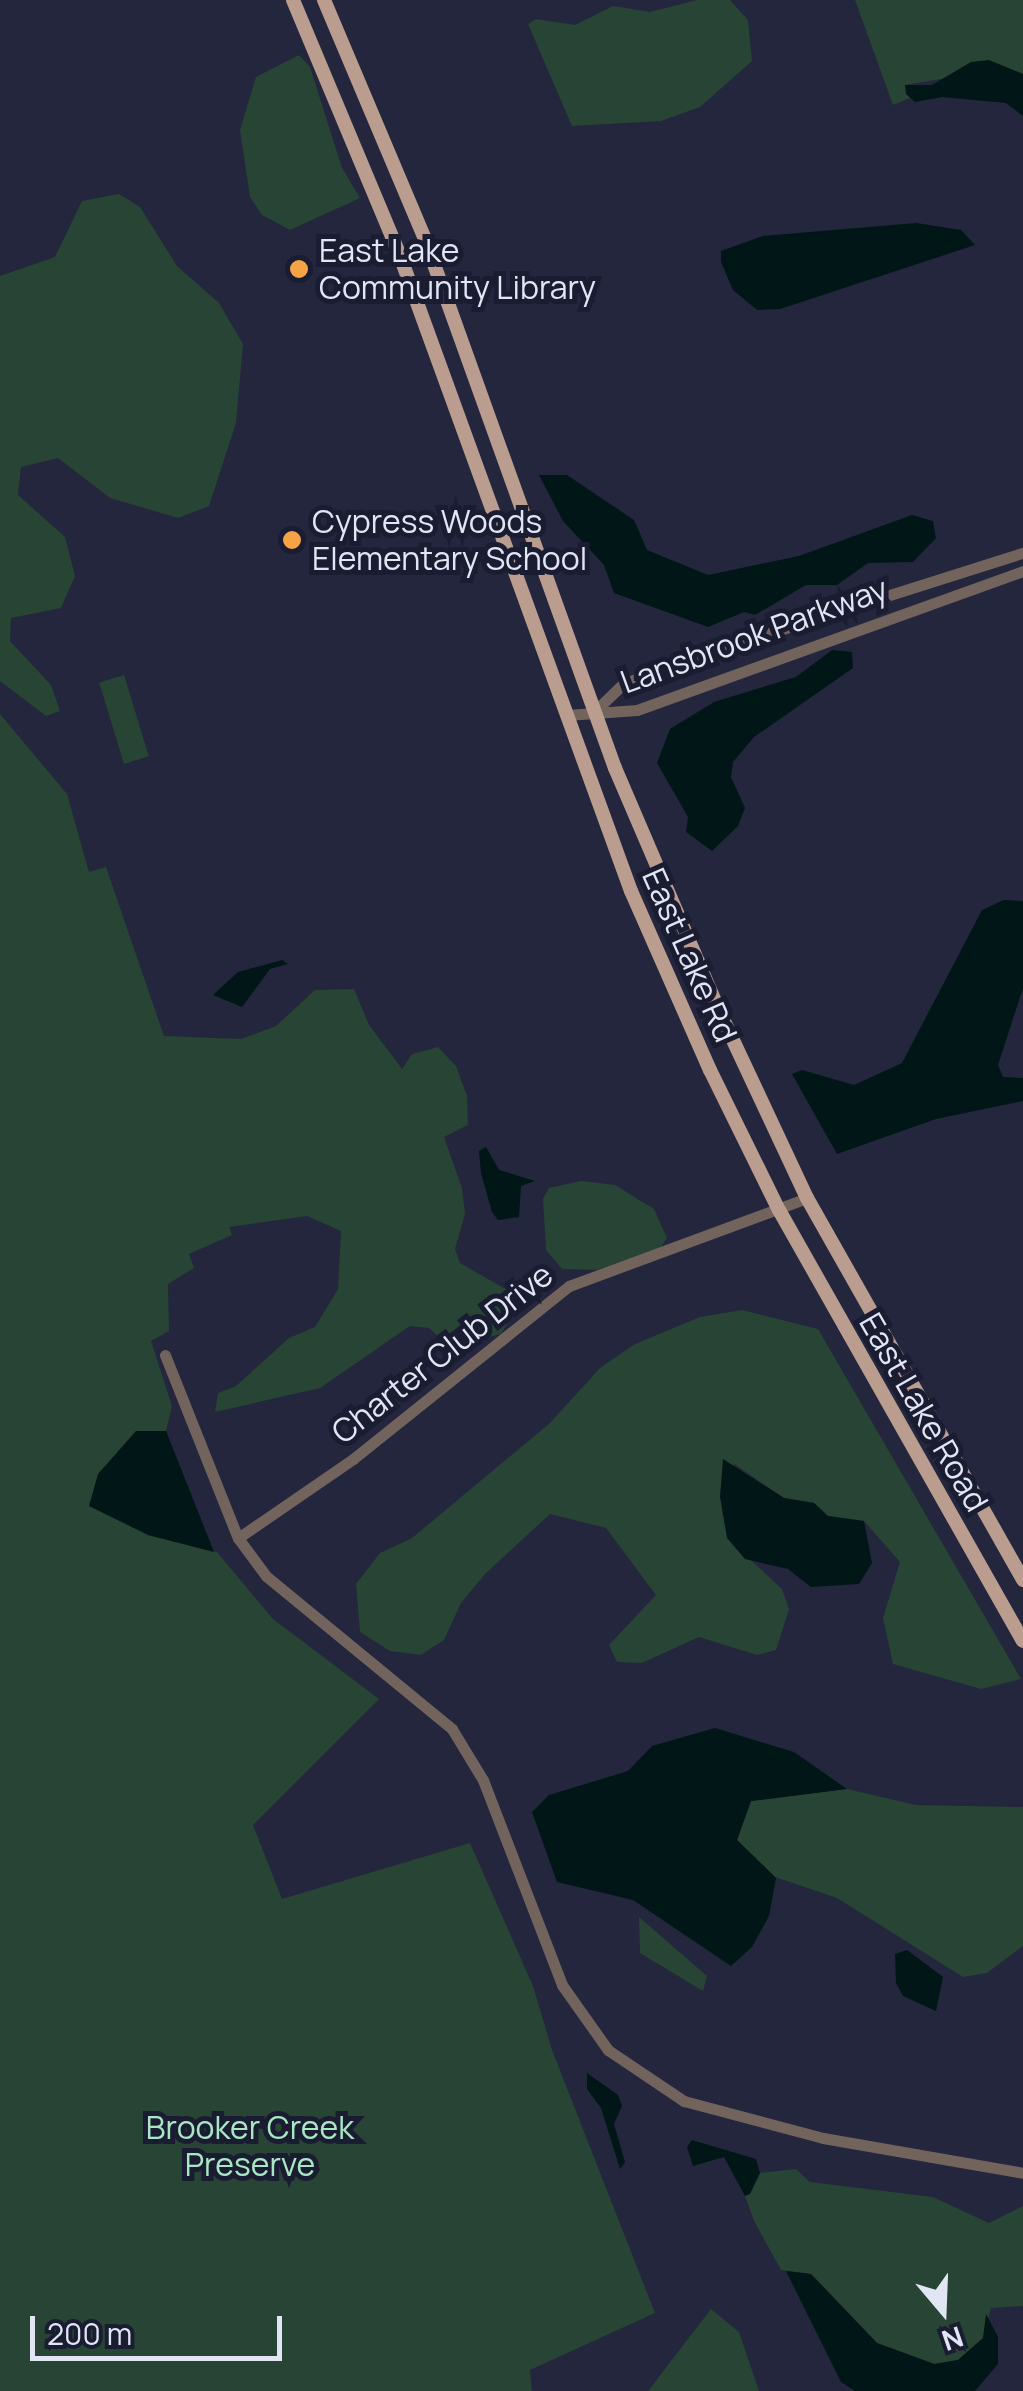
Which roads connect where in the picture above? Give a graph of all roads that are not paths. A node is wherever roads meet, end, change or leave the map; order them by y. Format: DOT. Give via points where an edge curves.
graph roads {
  1 [pos="292,0"];
  2 [pos="324,0"];
  3 [pos="1023,553"];
  4 [pos="1023,571"];
  5 [pos="596,710"];
  6 [pos="567,715"];
  7 [pos="807,1198"];
  8 [pos="779,1210"];
  9 [pos="165,1355"];
  10 [pos="238,1538"];
  11 [pos="1023,1580"];
  12 [pos="1023,1641"];
  13 [pos="1023,2173"];
  1 -- 6 [label="main road, East Lake Rd" via="399,253"];
  2 -- 5 [label="main road" via="426,242"];
  3 -- 5 [label="street, Lansbrook Parkway" via="691,658 622,684"];
  4 -- 5 [label="street, Lansbrook Parkway" via="637,710"];
  5 -- 6 [label="street"];
  5 -- 7 [label="main road, East Lake Rd" via="717,1006"];
  6 -- 8 [label="main road, East Lake Rd" via="631,891"];
  7 -- 8 [label="street, Charter Club Drive"];
  7 -- 11 [label="main road, East Lake Road"];
  8 -- 10 [label="street, Charter Club Drive" via="569,1286 353,1459"];
  8 -- 12 [label="main road, East Lake Road"];
  9 -- 10 [label="street"];
  10 -- 13 [label="street" via="278,1590 452,1729 483,1780 562,1985 624,2064 658,2090 700,2106 823,2138"];
}
